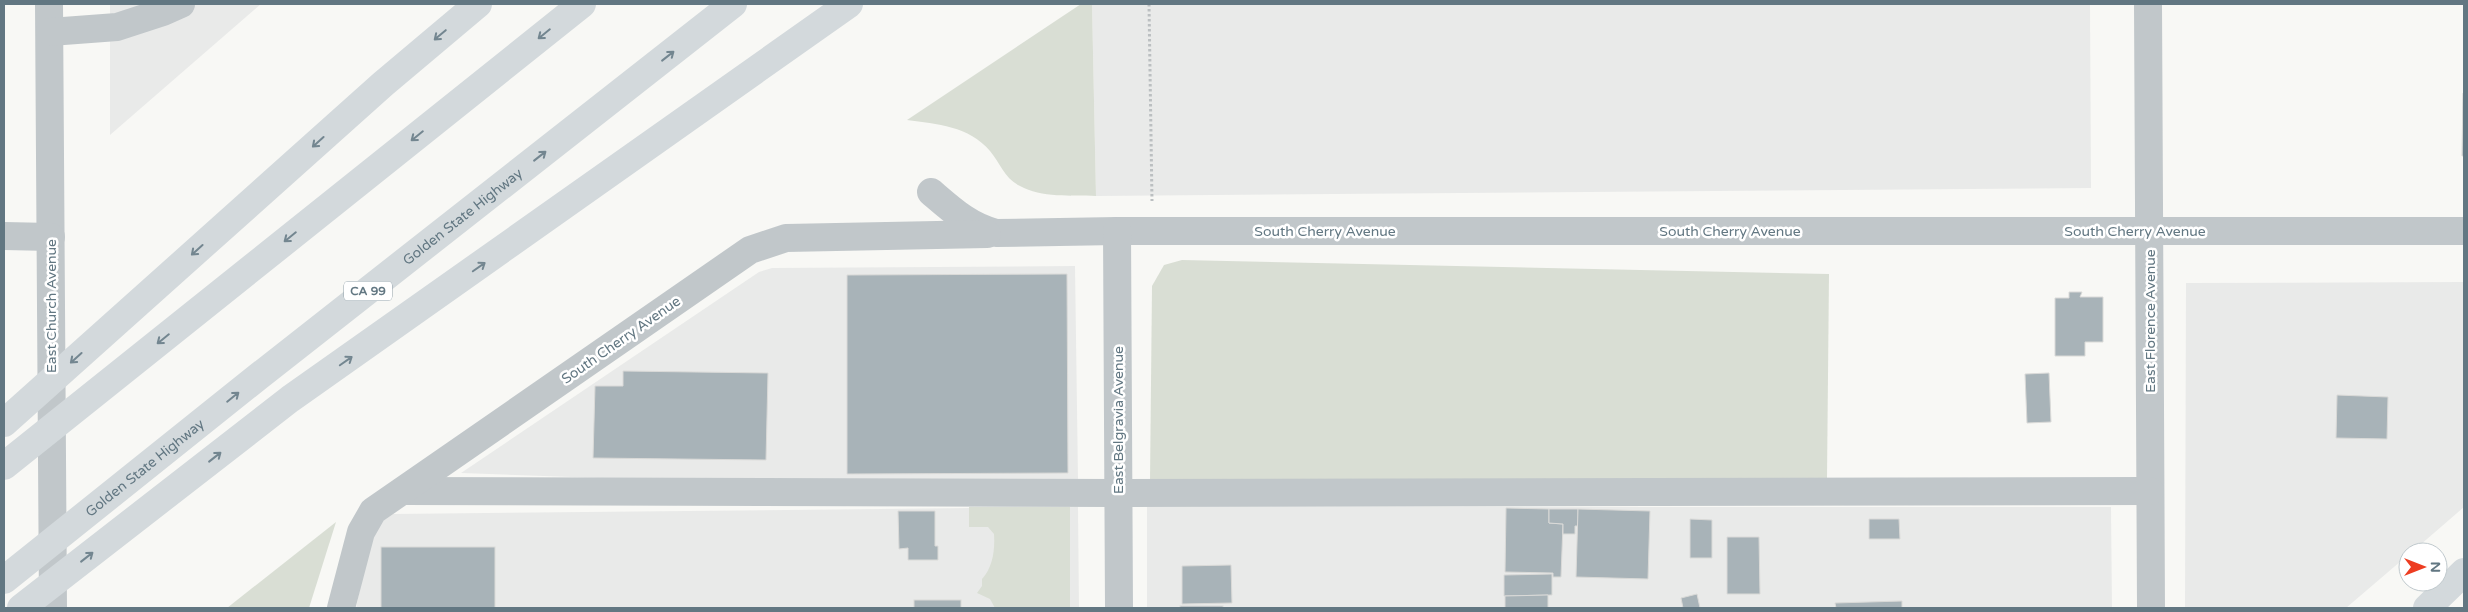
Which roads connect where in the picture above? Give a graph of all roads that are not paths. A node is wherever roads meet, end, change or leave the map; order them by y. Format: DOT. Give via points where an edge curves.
graph roads {
  1 [pos="49,4"];
  2 [pos="181,4"];
  3 [pos="478,4"];
  4 [pos="582,4"];
  5 [pos="734,4"];
  6 [pos="850,4"];
  7 [pos="2148,4"];
  8 [pos="119,15"];
  9 [pos="50,32"];
  10 [pos="931,192"];
  11 [pos="1117,231"];
  12 [pos="2149,232"];
  13 [pos="2464,232"];
  14 [pos="996,233"];
  15 [pos="4,236"];
  16 [pos="51,242"];
  17 [pos="4,423"];
  18 [pos="4,466"];
  19 [pos="403,491"];
  20 [pos="2150,491"];
  21 [pos="1118,493"];
  22 [pos="2464,572"];
  23 [pos="4,580"];
  24 [pos="20,608"];
  25 [pos="53,608"];
  26 [pos="341,608"];
  27 [pos="1119,608"];
  28 [pos="2151,608"];
  29 [pos="2427,608"];
  1 -- 9 [label="street, East Church Avenue"];
  2 -- 8 [label="street" via="163,12"];
  3 -- 17 [label="highway, one-way" via="375,90"];
  4 -- 18 [label="highway, one-way"];
  23 -- 5 [label="highway, Golden State Highway / CA 99, one-way"];
  24 -- 6 [label="highway, one-way" via="290,399"];
  7 -- 12 [label="street, East Florence Avenue"];
  8 -- 9 [label="street"];
  9 -- 16 [label="street, East Church Avenue"];
  10 -- 14 [label="street, South Cherry Avenue" via="965,221"];
  11 -- 12 [label="street, South Cherry Avenue"];
  11 -- 14 [label="street, South Cherry Avenue"];
  11 -- 21 [label="street, East Belgravia Avenue"];
  12 -- 13 [label="street, South Cherry Avenue"];
  12 -- 20 [label="street, East Florence Avenue"];
  14 -- 19 [label="street, South Cherry Avenue" via="786,238 750,250"];
  15 -- 16 [label="street"];
  16 -- 25 [label="street, East Church Avenue"];
  19 -- 21 [label="street"];
  19 -- 26 [label="street, South Cherry Avenue" via="373,512 361,532"];
  20 -- 21 [label="street"];
  20 -- 28 [label="street, East Florence Avenue"];
  21 -- 27 [label="street, East Belgravia Avenue"];
  22 -- 29 [label="highway"];
}
